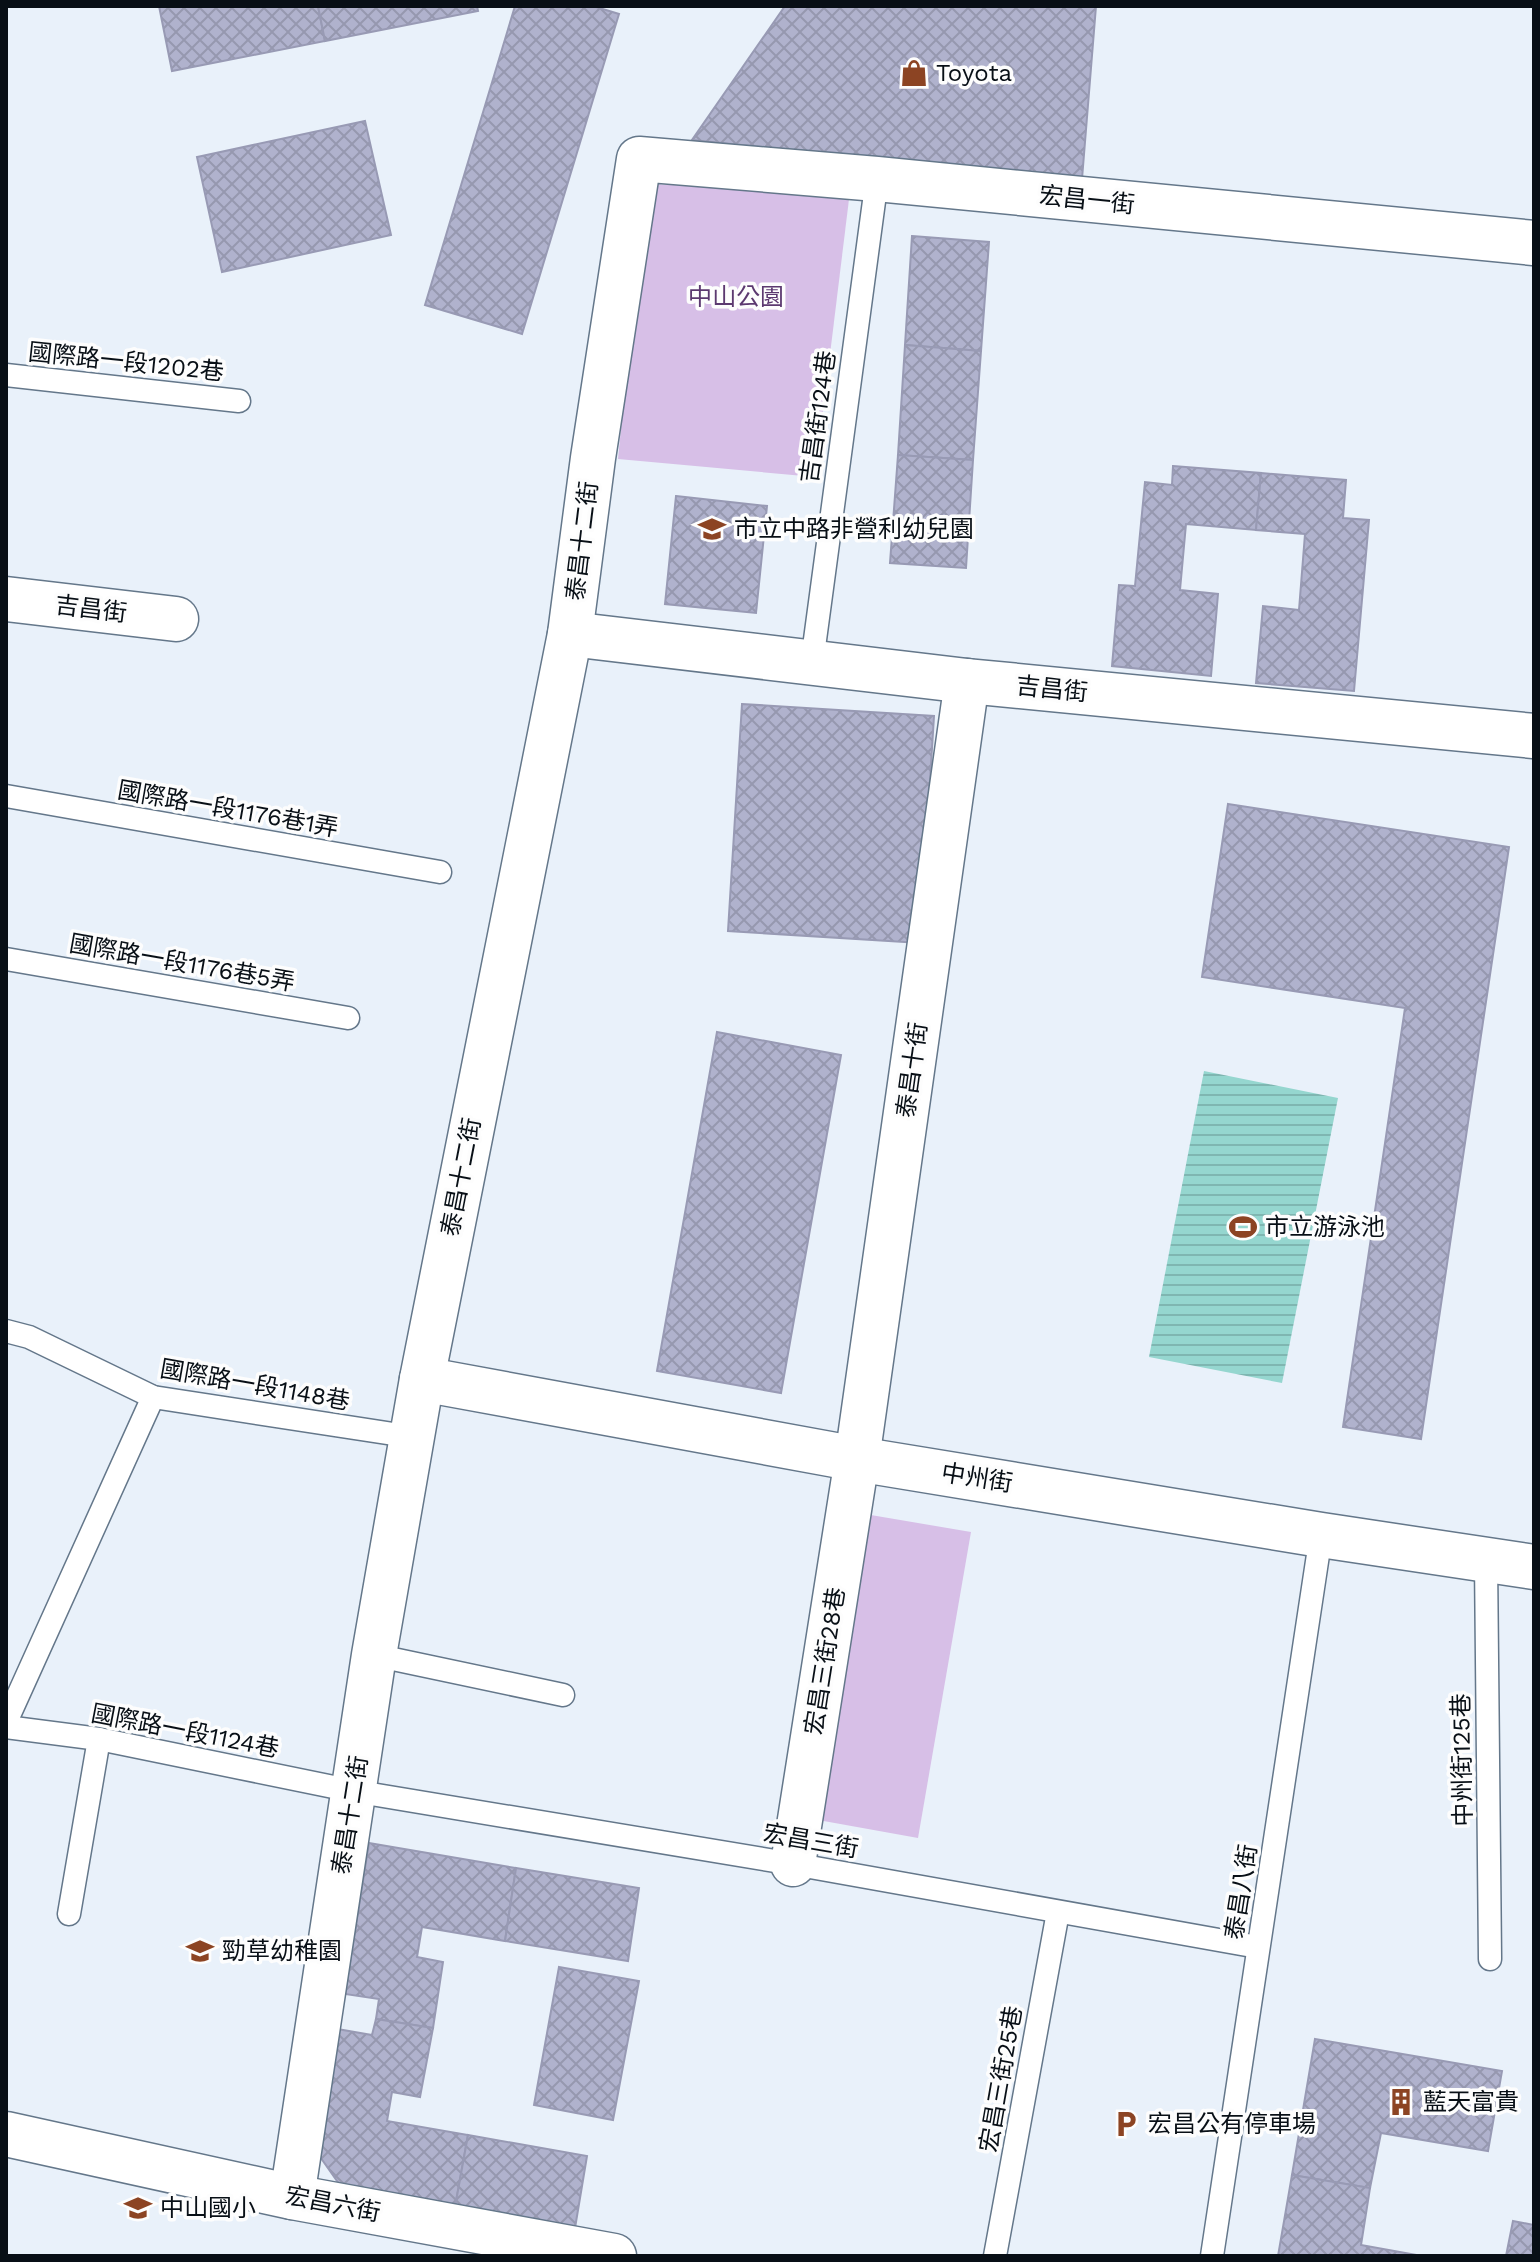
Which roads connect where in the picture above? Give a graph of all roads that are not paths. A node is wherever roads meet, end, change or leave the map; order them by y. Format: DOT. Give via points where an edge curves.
graph roads {
  1 [pos="639,159"];
  2 [pos="877,179"];
  3 [pos="1534,243"];
  4 [pos="6,375"];
  5 [pos="239,401"];
  6 [pos="6,599"];
  7 [pos="176,619"];
  8 [pos="570,634"];
  9 [pos="812,662"];
  10 [pos="967,681"];
  11 [pos="1534,736"];
  12 [pos="6,796"];
  13 [pos="440,872"];
  14 [pos="6,959"];
  15 [pos="348,1018"];
  16 [pos="6,1331"];
  17 [pos="422,1379"];
  18 [pos="153,1397"];
  19 [pos="413,1437"];
  20 [pos="857,1459"];
  21 [pos="1321,1535"];
  22 [pos="1486,1560"];
  23 [pos="1534,1567"];
  24 [pos="374,1655"];
  25 [pos="563,1695"];
  26 [pos="6,1725"];
  27 [pos="99,1739"];
  28 [pos="353,1791"];
  29 [pos="793,1864"];
  30 [pos="1058,1912"];
  31 [pos="69,1914"];
  32 [pos="1258,1947"];
  33 [pos="1490,1959"];
  34 [pos="6,2134"];
  35 [pos="292,2197"];
  36 [pos="614,2256"];
  37 [pos="995,2256"];
  38 [pos="1212,2256"];
  1 -- 2 [label="street, 宏昌一街"];
  1 -- 8 [label="street, 泰昌十二街"];
  2 -- 3 [label="street, 宏昌一街"];
  2 -- 9 [label="lane, 吉昌街124巷"];
  4 -- 5 [label="lane, 國際路一段1202巷"];
  6 -- 7 [label="street, 吉昌街"];
  8 -- 9 [label="street, 吉昌街"];
  8 -- 17 [label="street, 泰昌十二街"];
  9 -- 10 [label="street, 吉昌街"];
  10 -- 11 [label="street, 吉昌街"];
  10 -- 20 [label="street, 泰昌十街"];
  12 -- 13 [label="lane, 國際路一段1176巷1弄"];
  14 -- 15 [label="lane, 國際路一段1176巷5弄"];
  16 -- 18 [label="lane, 國際路一段1148巷"];
  17 -- 19 [label="street, 泰昌十二街"];
  17 -- 20 [label="street, 中州街"];
  18 -- 19 [label="lane, 國際路一段1148巷"];
  18 -- 26 [label="lane"];
  19 -- 24 [label="street, 泰昌十二街"];
  20 -- 21 [label="street, 中州街"];
  20 -- 29 [label="street, 宏昌三街28巷"];
  21 -- 22 [label="street, 中州街"];
  21 -- 32 [label="lane, 泰昌八街"];
  22 -- 23 [label="street, 中州街"];
  22 -- 33 [label="lane, 中州街125巷"];
  24 -- 25 [label="lane"];
  24 -- 28 [label="street, 泰昌十二街"];
  26 -- 27 [label="lane, 國際路一段1124巷"];
  27 -- 28 [label="lane, 國際路一段1124巷"];
  27 -- 31 [label="lane"];
  28 -- 29 [label="lane, 宏昌三街"];
  28 -- 35 [label="street, 泰昌十二街"];
  29 -- 30 [label="lane, 宏昌三街"];
  30 -- 32 [label="lane, 宏昌三街"];
  30 -- 37 [label="lane, 宏昌三街25巷"];
  32 -- 38 [label="lane, 泰昌八街"];
  34 -- 35 [label="street, 宏昌六街"];
  35 -- 36 [label="street, 宏昌六街"];
}
